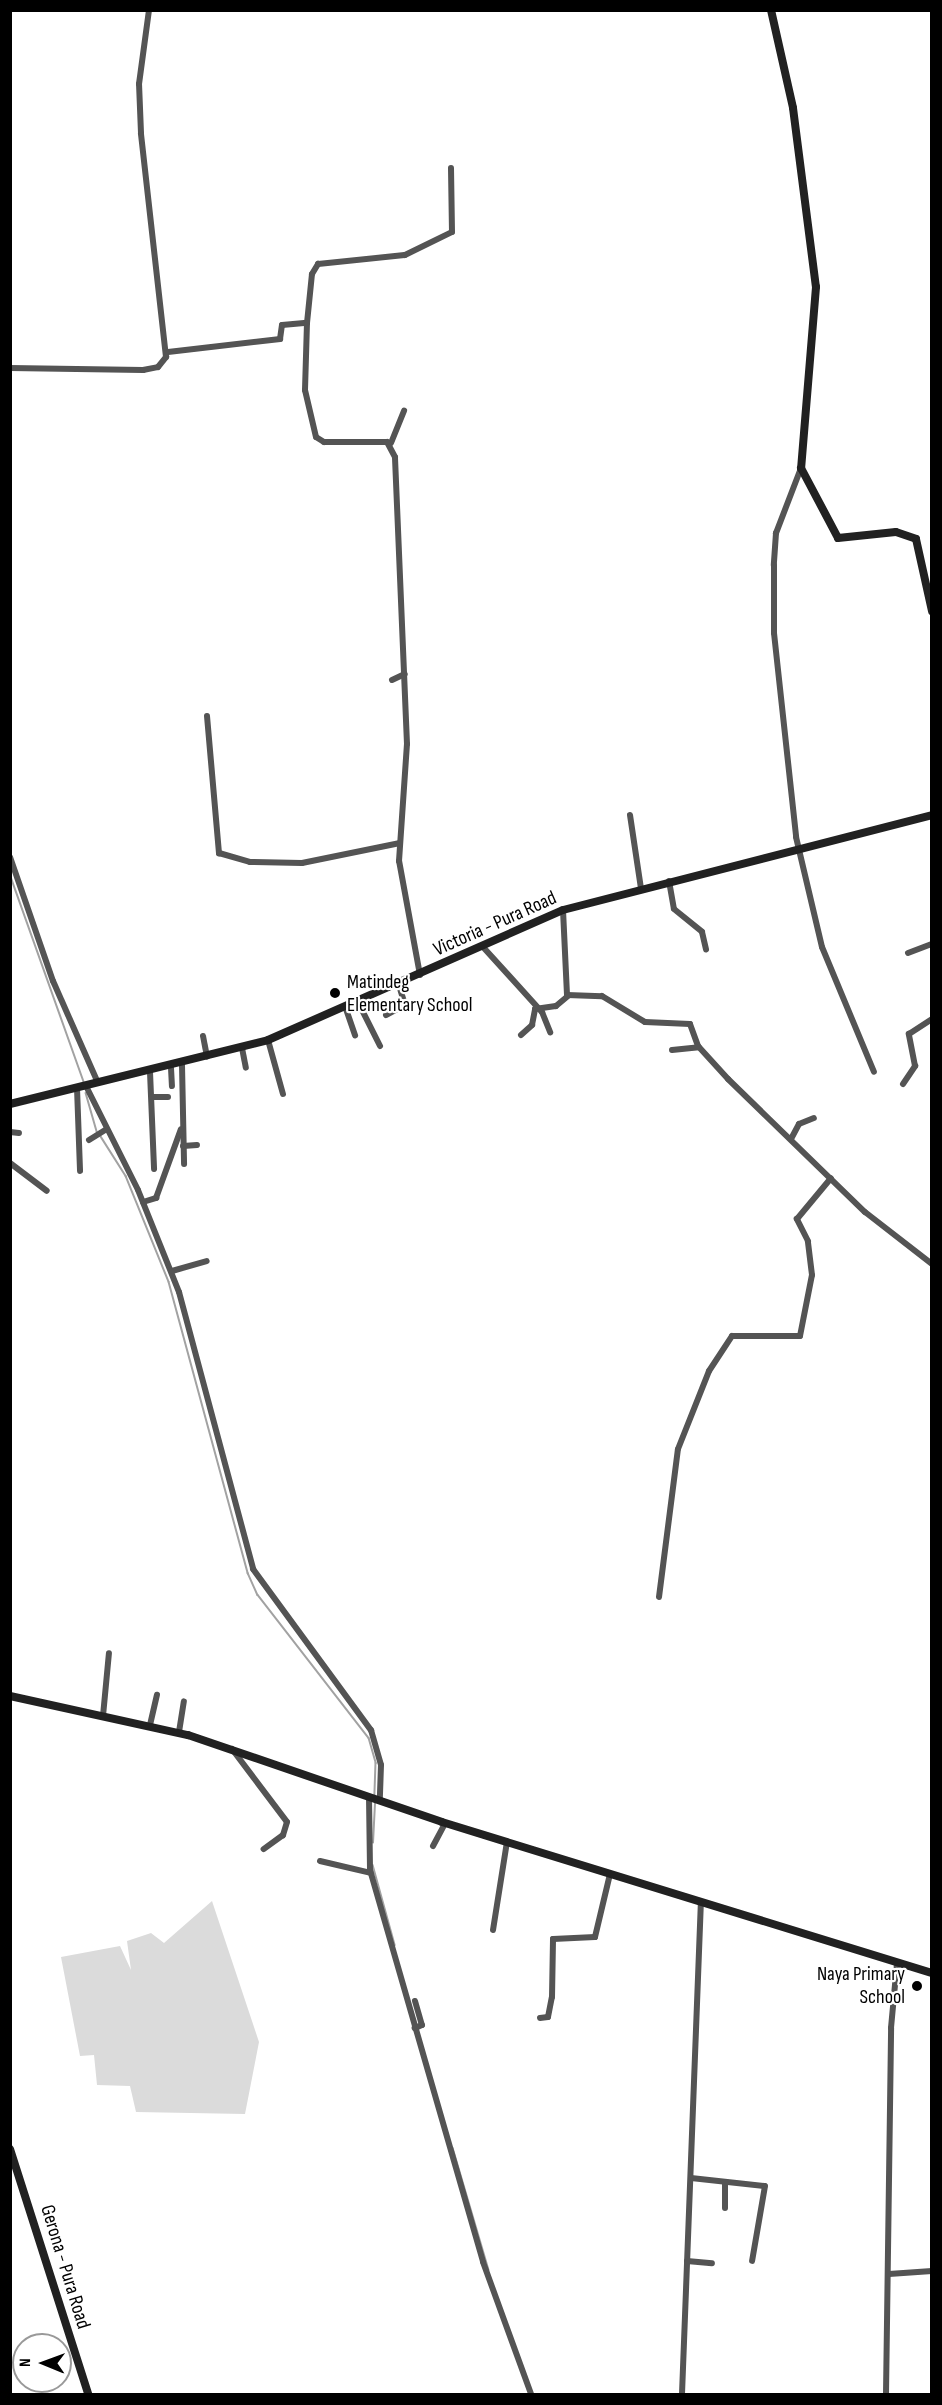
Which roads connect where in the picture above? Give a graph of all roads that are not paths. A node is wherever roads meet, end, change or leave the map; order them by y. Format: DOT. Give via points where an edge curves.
graph roads {
  1 [pos="149,10"];
  2 [pos="771,10"];
  3 [pos="451,168"];
  4 [pos="307,324"];
  5 [pos="168,352"];
  6 [pos="10,368"];
  7 [pos="404,411"];
  8 [pos="391,443"];
  9 [pos="801,468"];
  10 [pos="932,611"];
  11 [pos="405,674"];
  12 [pos="392,680"];
  13 [pos="207,716"];
  14 [pos="630,815"];
  15 [pos="932,816"];
  16 [pos="400,843"];
  17 [pos="798,848"];
  18 [pos="10,857"];
  19 [pos="669,881"];
  20 [pos="640,889"];
  21 [pos="563,910"];
  22 [pos="932,944"];
  23 [pos="483,947"];
  24 [pos="706,950"];
  25 [pos="908,953"];
  26 [pos="421,975"];
  27 [pos="399,986"];
  28 [pos="568,996"];
  29 [pos="359,1004"];
  30 [pos="538,1008"];
  31 [pos="346,1009"];
  32 [pos="386,1015"];
  33 [pos="932,1019"];
  34 [pos="550,1032"];
  35 [pos="355,1035"];
  36 [pos="521,1035"];
  37 [pos="203,1036"];
  38 [pos="268,1040"];
  39 [pos="380,1046"];
  40 [pos="699,1047"];
  41 [pos="242,1048"];
  42 [pos="672,1050"];
  43 [pos="207,1058"];
  44 [pos="182,1065"];
  45 [pos="171,1068"];
  46 [pos="246,1068"];
  47 [pos="150,1072"];
  48 [pos="874,1072"];
  49 [pos="98,1083"];
  50 [pos="903,1084"];
  51 [pos="172,1086"];
  52 [pos="82,1087"];
  53 [pos="283,1094"];
  54 [pos="152,1097"];
  55 [pos="168,1097"];
  56 [pos="10,1104"];
  57 [pos="814,1118"];
  58 [pos="183,1124"];
  59 [pos="105,1130"];
  60 [pos="10,1132"];
  61 [pos="19,1132"];
  62 [pos="791,1138"];
  63 [pos="89,1140"];
  64 [pos="198,1145"];
  65 [pos="183,1146"];
  66 [pos="10,1163"];
  67 [pos="184,1164"];
  68 [pos="154,1169"];
  69 [pos="80,1171"];
  70 [pos="831,1178"];
  71 [pos="47,1191"];
  72 [pos="144,1202"];
  73 [pos="207,1261"];
  74 [pos="932,1264"];
  75 [pos="171,1271"];
  76 [pos="659,1597"];
  77 [pos="110,1653"];
  78 [pos="158,1695"];
  79 [pos="10,1696"];
  80 [pos="184,1701"];
  81 [pos="103,1716"];
  82 [pos="150,1725"];
  83 [pos="179,1732"];
  84 [pos="231,1749"];
  85 [pos="369,1797"];
  86 [pos="380,1801"];
  87 [pos="445,1823"];
  88 [pos="507,1842"];
  89 [pos="433,1846"];
  90 [pos="264,1849"];
  91 [pos="320,1861"];
  92 [pos="371,1873"];
  93 [pos="610,1874"];
  94 [pos="701,1903"];
  95 [pos="493,1930"];
  96 [pos="897,1963"];
  97 [pos="932,1973"];
  98 [pos="415,2001"];
  99 [pos="540,2018"];
  100 [pos="417,2027"];
  101 [pos="10,2149"];
  102 [pos="691,2178"];
  103 [pos="725,2182"];
  104 [pos="724,2208"];
  105 [pos="687,2261"];
  106 [pos="752,2261"];
  107 [pos="712,2263"];
  108 [pos="932,2271"];
  109 [pos="889,2274"];
  110 [pos="88,2394"];
  111 [pos="531,2394"];
  112 [pos="682,2394"];
  113 [pos="886,2394"];
  1 -- 5 [label="street" via="140,72 141,133"];
  2 -- 9 [label="street" via="793,108 816,287"];
  3 -- 4 [label="street" via="452,232 405,255 318,264 312,274"];
  4 -- 5 [label="street" via="282,325 280,339"];
  4 -- 8 [label="street" via="305,390 316,437 324,442"];
  5 -- 6 [label="street" via="158,367 143,370"];
  7 -- 8 [label="street"];
  8 -- 11 [label="street"];
  9 -- 10 [label="street" via="838,538 900,532 916,539"];
  9 -- 17 [label="street" via="777,533 774,565 774,633"];
  11 -- 12 [label="street"];
  11 -- 16 [label="street" via="407,744"];
  13 -- 16 [label="street" via="219,853 250,862 302,863"];
  14 -- 20 [label="street"];
  15 -- 17 [label="street, Victoria - Pura Road"];
  16 -- 26 [label="street" via="402,897"];
  17 -- 19 [label="street, Victoria - Pura Road"];
  17 -- 48 [label="street" via="822,947"];
  18 -- 49 [label="street" via="53,981"];
  19 -- 20 [label="street, Victoria - Pura Road"];
  19 -- 24 [label="street" via="674,909 702,932"];
  20 -- 21 [label="street, Victoria - Pura Road"];
  21 -- 23 [label="street, Victoria - Pura Road"];
  21 -- 28 [label="street"];
  22 -- 25 [label="street"];
  23 -- 26 [label="street, Victoria - Pura Road"];
  23 -- 30 [label="street"];
  26 -- 27 [label="street, Victoria - Pura Road"];
  27 -- 29 [label="street, Victoria - Pura Road"];
  27 -- 32 [label="street" via="405,1005"];
  28 -- 30 [label="street" via="560,1004"];
  28 -- 40 [label="street" via="602,996 645,1022 690,1024"];
  29 -- 31 [label="street, Victoria - Pura Road"];
  29 -- 39 [label="street"];
  30 -- 34 [label="street"];
  30 -- 36 [label="street" via="532,1025"];
  31 -- 35 [label="street"];
  31 -- 38 [label="street, Victoria - Pura Road"];
  33 -- 50 [label="street" via="909,1034 915,1066"];
  37 -- 43 [label="street"];
  38 -- 41 [label="street, Victoria - Pura Road"];
  38 -- 53 [label="street"];
  40 -- 42 [label="street" via="692,1052"];
  40 -- 62 [label="street"];
  41 -- 43 [label="street, Victoria - Pura Road"];
  41 -- 46 [label="street"];
  43 -- 44 [label="street, Victoria - Pura Road"];
  44 -- 45 [label="street, Victoria - Pura Road"];
  44 -- 58 [label="street"];
  45 -- 47 [label="street, Victoria - Pura Road"];
  45 -- 51 [label="street"];
  47 -- 49 [label="street, Victoria - Pura Road"];
  47 -- 54 [label="street"];
  49 -- 52 [label="street, Victoria - Pura Road"];
  52 -- 56 [label="street, Victoria - Pura Road"];
  52 -- 59 [label="street"];
  52 -- 69 [label="street"];
  54 -- 55 [label="street"];
  54 -- 68 [label="street"];
  57 -- 62 [label="street" via="799,1124"];
  58 -- 65 [label="street"];
  58 -- 72 [label="street" via="156,1198"];
  59 -- 63 [label="street"];
  59 -- 72 [label="street"];
  60 -- 61 [label="street"];
  62 -- 70 [label="street"];
  64 -- 65 [label="street"];
  65 -- 67 [label="street"];
  66 -- 71 [label="street"];
  70 -- 74 [label="street"];
  70 -- 76 [label="street" via="797,1220 808,1241 812,1275 800,1336 732,1336 709,1371 678,1449"];
  72 -- 75 [label="street"];
  73 -- 75 [label="street"];
  75 -- 86 [label="street" via="253,1569 371,1730 381,1765"];
  77 -- 81 [label="street"];
  78 -- 82 [label="street"];
  79 -- 81 [label="street"];
  80 -- 83 [label="street"];
  81 -- 82 [label="street"];
  82 -- 83 [label="street"];
  83 -- 84 [label="street"];
  84 -- 85 [label="street"];
  84 -- 90 [label="street" via="287,1822 283,1835"];
  85 -- 86 [label="street"];
  85 -- 92 [label="street"];
  86 -- 87 [label="street"];
  87 -- 88 [label="street"];
  87 -- 89 [label="street"];
  88 -- 93 [label="street"];
  88 -- 95 [label="street"];
  91 -- 92 [label="street"];
  92 -- 100 [label="street"];
  93 -- 94 [label="street"];
  93 -- 99 [label="street" via="596,1937 553,1940 552,1997 548,2017"];
  94 -- 96 [label="street"];
  94 -- 102 [label="street"];
  96 -- 97 [label="street"];
  96 -- 109 [label="street" via="891,2028"];
  98 -- 100 [label="street"];
  100 -- 111 [label="street" via="508,2341"];
  101 -- 110 [label="street, Gerona - Pura Road"];
  102 -- 103 [label="street"];
  102 -- 105 [label="street"];
  103 -- 104 [label="street"];
  103 -- 106 [label="street" via="765,2186"];
  105 -- 107 [label="street"];
  105 -- 112 [label="street"];
  108 -- 109 [label="street"];
  109 -- 113 [label="street"];
}
